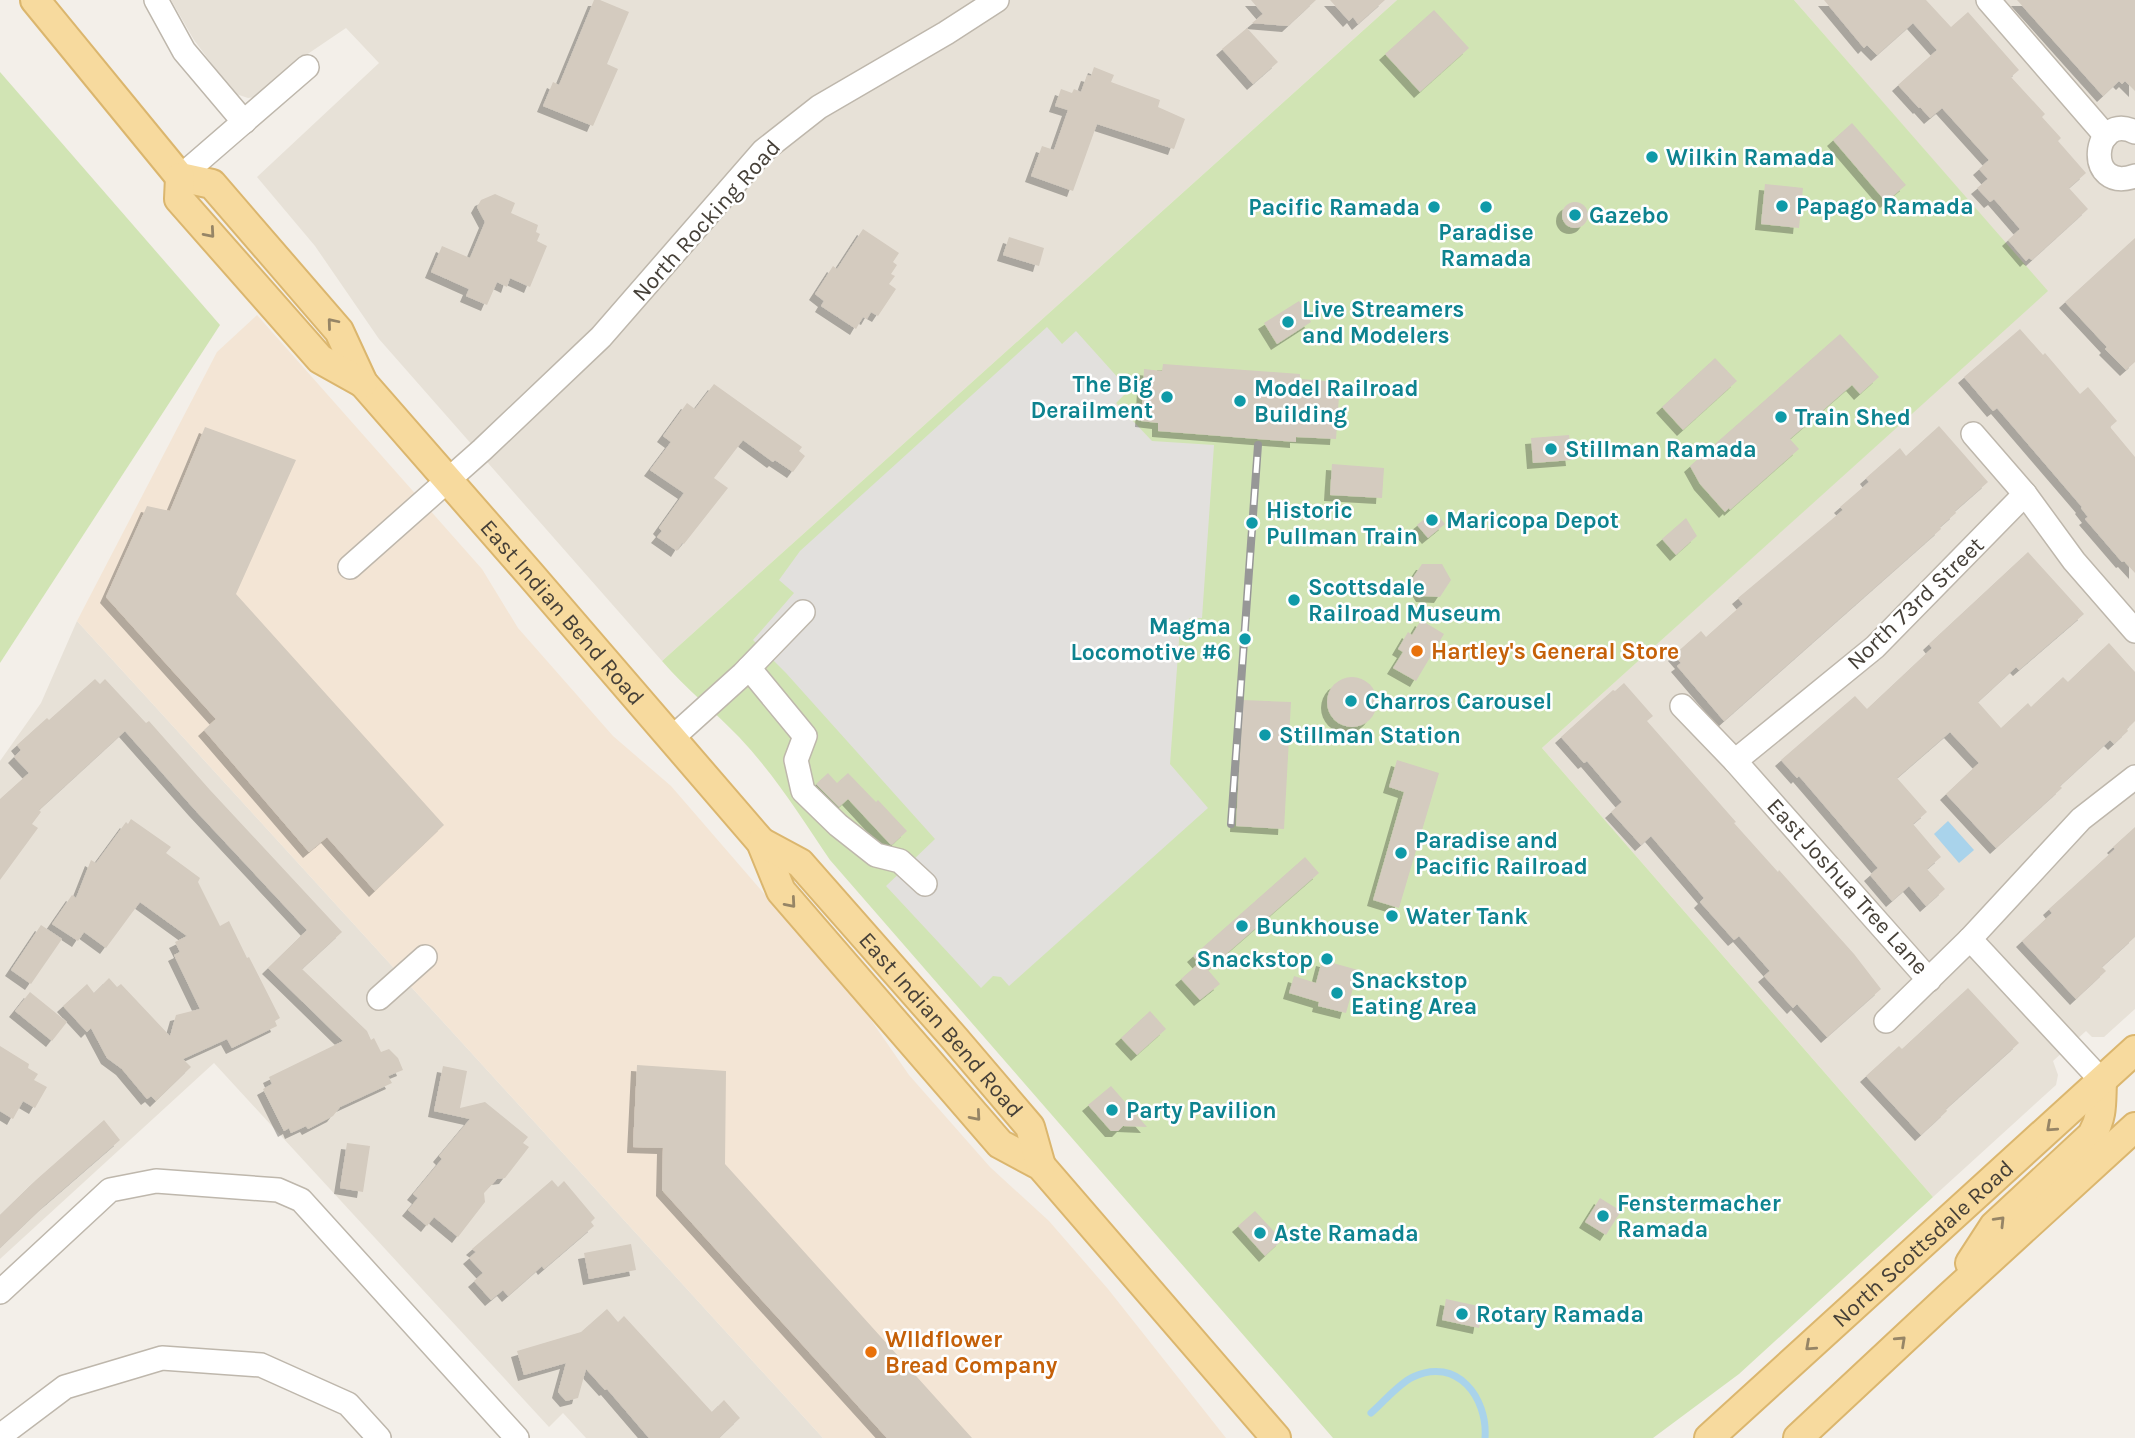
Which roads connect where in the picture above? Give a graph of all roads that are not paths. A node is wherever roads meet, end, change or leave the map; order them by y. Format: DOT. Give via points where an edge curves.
graph roads {
  1 [pos="35,0"];
  2 [pos="156,0"];
  3 [pos="997,0"];
  4 [pos="1988,0"];
  5 [pos="307,67"];
  6 [pos="244,122"];
  7 [pos="2135,132"];
  8 [pos="2106,136"];
  9 [pos="2135,176"];
  10 [pos="180,177"];
  11 [pos="1973,434"];
  12 [pos="448,481"];
  13 [pos="2025,494"];
  14 [pos="350,567"];
  15 [pos="803,612"];
  16 [pos="2135,631"];
  17 [pos="749,668"];
  18 [pos="1682,706"];
  19 [pos="671,739"];
  20 [pos="1735,761"];
  21 [pos="2135,777"];
  22 [pos="925,884"];
  23 [pos="1970,939"];
  24 [pos="425,957"];
  25 [pos="1928,980"];
  26 [pos="379,998"];
  27 [pos="1886,1021"];
  28 [pos="2135,1050"];
  29 [pos="2135,1080"];
  30 [pos="2102,1081"];
  31 [pos="2135,1127"];
  32 [pos="0,1292"];
  33 [pos="1948,1298"];
  34 [pos="0,1436"];
  35 [pos="379,1438"];
  36 [pos="517,1438"];
  37 [pos="1276,1438"];
  38 [pos="1709,1438"];
  39 [pos="1798,1438"];
  1 -- 10 [label="main road"];
  2 -- 6 [label="street" via="184,51"];
  3 -- 12 [label="street, North Rocking Road" via="819,107 763,150 601,337"];
  4 -- 8 [label="street"];
  5 -- 6 [label="street"];
  6 -- 10 [label="street"];
  7 -- 8 [label="street" via="2121,129"];
  8 -- 9 [label="street" via="2098,149 2106,172 2120,178"];
  10 -- 12 [label="main road, East Indian Bend Road" via="212,184 339,331 363,383"];
  11 -- 13 [label="street"];
  12 -- 14 [label="street, North Rocking Road"];
  12 -- 19 [label="main road, East Indian Bend Road"];
  13 -- 16 [label="street" via="2074,561"];
  13 -- 20 [label="street, North 73rd Street" via="1875,647"];
  15 -- 17 [label="street"];
  17 -- 19 [label="street"];
  17 -- 22 [label="street" via="805,736 796,760 803,791 876,855 900,861"];
  18 -- 20 [label="street, East Joshua Tree Lane"];
  19 -- 37 [label="main road, East Indian Bend Road" via="761,842 800,863 955,1039 1030,1127 1041,1166"];
  20 -- 25 [label="street, East Joshua Tree Lane"];
  21 -- 23 [label="street, East Joshua Tree Lane" via="2081,819"];
  23 -- 25 [label="street, East Joshua Tree Lane"];
  23 -- 30 [label="street"];
  24 -- 26 [label="street"];
  25 -- 27 [label="street"];
  28 -- 30 [label="main road, North Scottsdale Road"];
  29 -- 30 [label="main road"];
  33 -- 30 [label="main road, one-way" via="1994,1226 2092,1135 2102,1113"];
  30 -- 38 [label="main road, North Scottsdale Road, one-way"];
  31 -- 33 [label="main road"];
  32 -- 36 [label="street" via="110,1190 156,1181 278,1190 301,1200"];
  39 -- 33 [label="main road, one-way"];
  34 -- 35 [label="street" via="65,1387 162,1358 261,1366 348,1404"];
}
